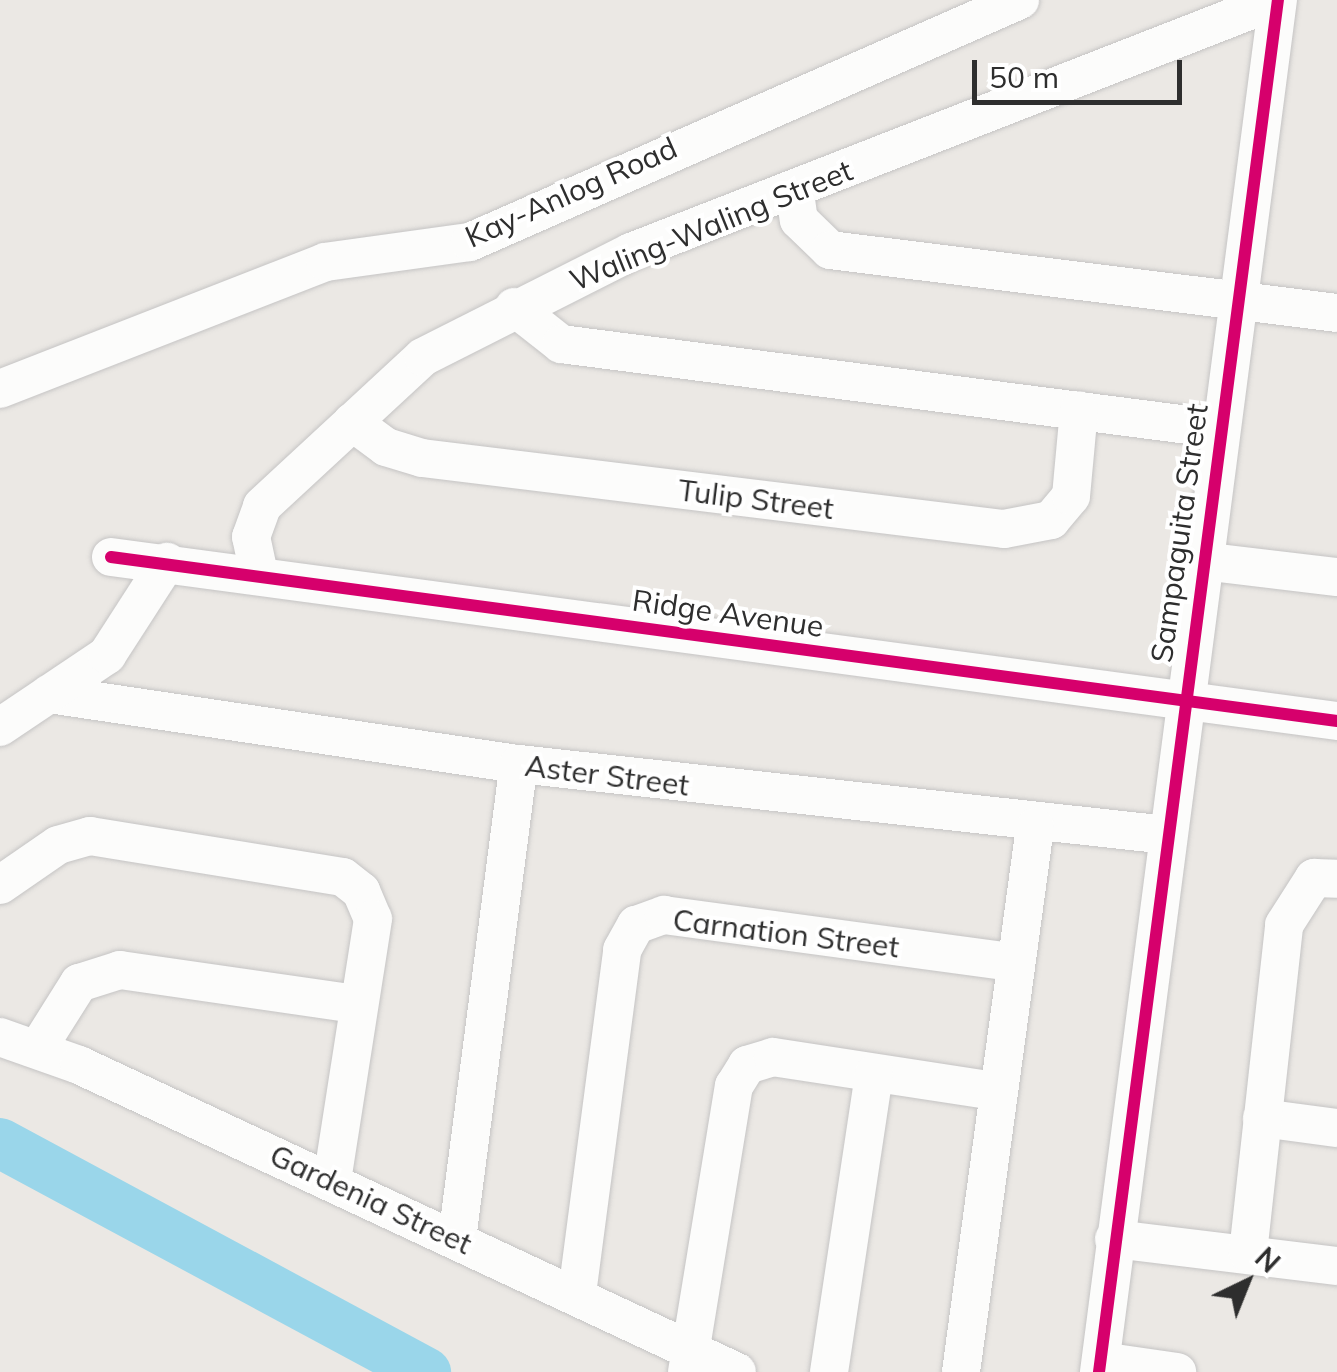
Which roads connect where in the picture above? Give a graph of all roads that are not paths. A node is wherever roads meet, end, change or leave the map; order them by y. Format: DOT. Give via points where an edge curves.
graph roads {
  1 [pos="1020,0"];
  2 [pos="1277,0"];
  3 [pos="795,193"];
  4 [pos="1234,297"];
  5 [pos="514,307"];
  6 [pos="1337,314"];
  7 [pos="0,389"];
  8 [pos="1079,410"];
  9 [pos="352,422"];
  10 [pos="1219,428"];
  11 [pos="111,556"];
  12 [pos="1202,561"];
  13 [pos="167,562"];
  14 [pos="1336,570"];
  15 [pos="260,574"];
  16 [pos="49,694"];
  17 [pos="1182,700"];
  18 [pos="1337,722"];
  19 [pos="0,728"];
  20 [pos="518,764"];
  21 [pos="1035,827"];
  22 [pos="1167,834"];
  23 [pos="1337,879"];
  24 [pos="0,885"];
  25 [pos="1013,962"];
  26 [pos="357,1004"];
  27 [pos="0,1037"];
  28 [pos="38,1048"];
  29 [pos="874,1073"];
  30 [pos="995,1091"];
  31 [pos="1262,1118"];
  32 [pos="1337,1128"];
  33 [pos="332,1181"];
  34 [pos="457,1239"];
  35 [pos="1114,1239"];
  36 [pos="1248,1253"];
  37 [pos="1337,1266"];
  38 [pos="577,1294"];
  39 [pos="691,1361"];
  40 [pos="1100,1367"];
  41 [pos="737,1372"];
  42 [pos="829,1372"];
  43 [pos="961,1372"];
  44 [pos="1177,1372"];
  1 -- 7 [label="street, Kay-Anlog Road" via="470,242 325,262"];
  2 -- 3 [label="street, Waling-Waling Street"];
  2 -- 4 [label="street, Sampaguita Street"];
  3 -- 4 [label="street" via="799,220 830,250"];
  3 -- 5 [label="street, Waling-Waling Street" via="630,252"];
  4 -- 6 [label="street"];
  4 -- 10 [label="street, Sampaguita Street"];
  5 -- 8 [label="street" via="561,344"];
  5 -- 9 [label="street, Waling-Waling Street" via="423,357"];
  8 -- 9 [label="street, Tulip Street" via="1071,496 1050,520 1004,529 422,458 386,448"];
  8 -- 10 [label="street"];
  9 -- 15 [label="street, Waling-Waling Street" via="253,518"];
  10 -- 12 [label="street, Sampaguita Street"];
  11 -- 13 [label="street, Ridge Avenue"];
  12 -- 14 [label="street"];
  12 -- 17 [label="street, Sampaguita Street"];
  13 -- 15 [label="street, Ridge Avenue"];
  13 -- 16 [label="street" via="107,656"];
  15 -- 17 [label="street, Ridge Avenue"];
  16 -- 19 [label="street"];
  16 -- 20 [label="street, Aster Street"];
  17 -- 18 [label="street, Ridge Avenue"];
  17 -- 22 [label="street, Sampaguita Street"];
  20 -- 21 [label="street, Aster Street"];
  20 -- 34 [label="street"];
  21 -- 22 [label="street, Aster Street"];
  21 -- 25 [label="street"];
  22 -- 35 [label="street, Sampaguita Street"];
  23 -- 31 [label="street" via="1314,878 1284,926"];
  24 -- 26 [label="street" via="58,845 90,836 343,877 373,919"];
  25 -- 30 [label="street"];
  25 -- 38 [label="street, Carnation Street" via="664,915 636,925 622,950"];
  26 -- 28 [label="street" via="120,970 79,982"];
  26 -- 33 [label="street"];
  27 -- 28 [label="street, Gardenia Street"];
  28 -- 33 [label="street, Gardenia Street"];
  29 -- 30 [label="street"];
  29 -- 39 [label="street" via="773,1057 747,1065 734,1086"];
  29 -- 42 [label="street"];
  30 -- 43 [label="street"];
  31 -- 32 [label="street"];
  31 -- 36 [label="street"];
  33 -- 34 [label="street, Gardenia Street"];
  34 -- 38 [label="street, Gardenia Street"];
  35 -- 36 [label="street"];
  35 -- 40 [label="street, Sampaguita Street"];
  36 -- 37 [label="street"];
  38 -- 39 [label="street, Gardenia Street"];
  39 -- 41 [label="street, Gardenia Street"];
  40 -- 44 [label="street"];
}
